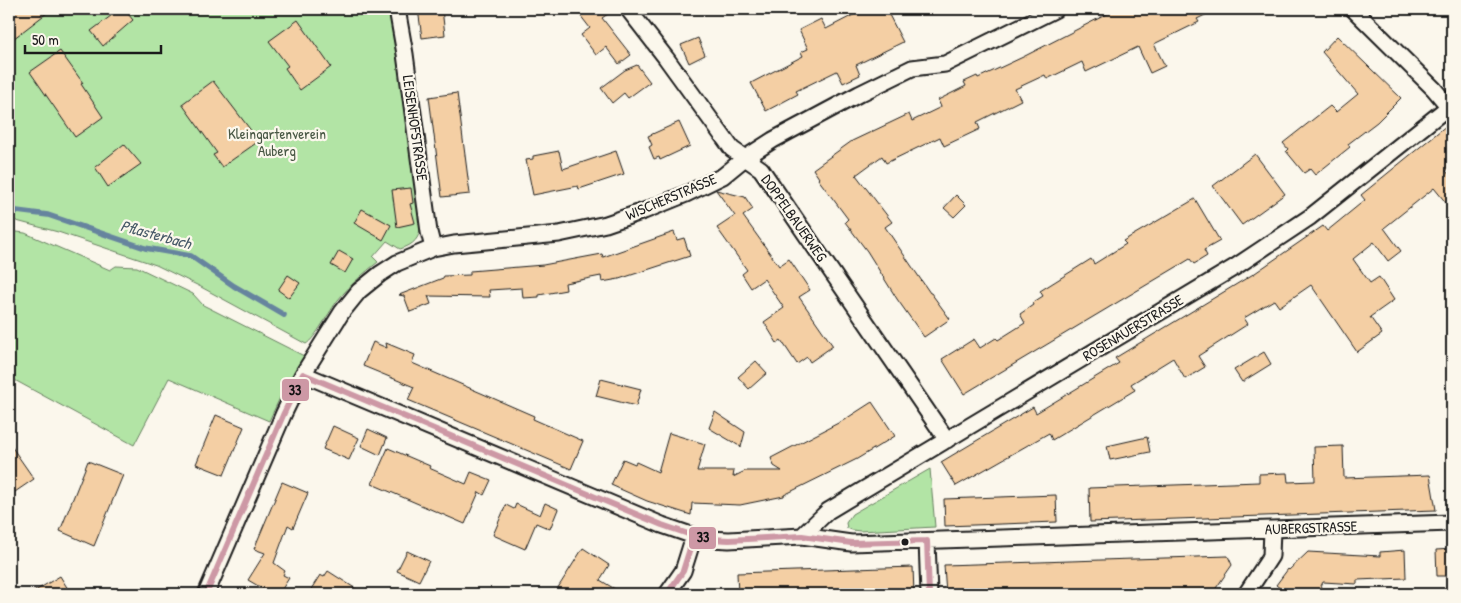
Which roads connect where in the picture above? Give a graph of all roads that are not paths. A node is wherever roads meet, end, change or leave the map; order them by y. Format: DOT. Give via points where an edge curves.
graph roads {
  1 [pos="397,9"];
  2 [pos="628,9"];
  3 [pos="1353,9"];
  4 [pos="1047,11"];
  5 [pos="1451,105"];
  6 [pos="745,158"];
  7 [pos="433,248"];
  8 [pos="303,374"];
  9 [pos="946,440"];
  10 [pos="1452,523"];
  11 [pos="1272,529"];
  12 [pos="694,536"];
  13 [pos="802,536"];
  14 [pos="927,541"];
  15 [pos="208,594"];
  16 [pos="667,594"];
  17 [pos="929,594"];
  18 [pos="1246,594"];
  1 -- 7 [label="street, LEISENHOFSTRASSE"];
  2 -- 6 [label="street, DOPPELBAUERWEG" via="732,149"];
  3 -- 5 [label="street"];
  4 -- 6 [label="street, WISCHERSTRASSE" via="945,64 912,68 832,108"];
  5 -- 9 [label="street, ROSENAUERSTRASSE" via="1310,217 1274,241"];
  6 -- 7 [label="street, WISCHERSTRASSE" via="723,176 686,194 606,224 559,234"];
  6 -- 9 [label="street, DOPPELBAUERWEG" via="761,170"];
  7 -- 8 [label="street, WISCHERSTRASSE" via="397,263 359,292 342,312"];
  8 -- 12 [label="street, AUBERGSTRASSE"];
  8 -- 15 [label="street, WISCHERSTRASSE"];
  9 -- 13 [label="street, ROSENAUERSTRASSE" via="828,511"];
  10 -- 11 [label="street, AUBERGSTRASSE"];
  11 -- 14 [label="street, AUBERGSTRASSE"];
  11 -- 18 [label="street" via="1271,556"];
  12 -- 13 [label="street, AUBERGSTRASSE" via="729,540"];
  12 -- 16 [label="street" via="683,571"];
  13 -- 14 [label="street, AUBERGSTRASSE" via="851,543"];
  14 -- 17 [label="street"];
}
